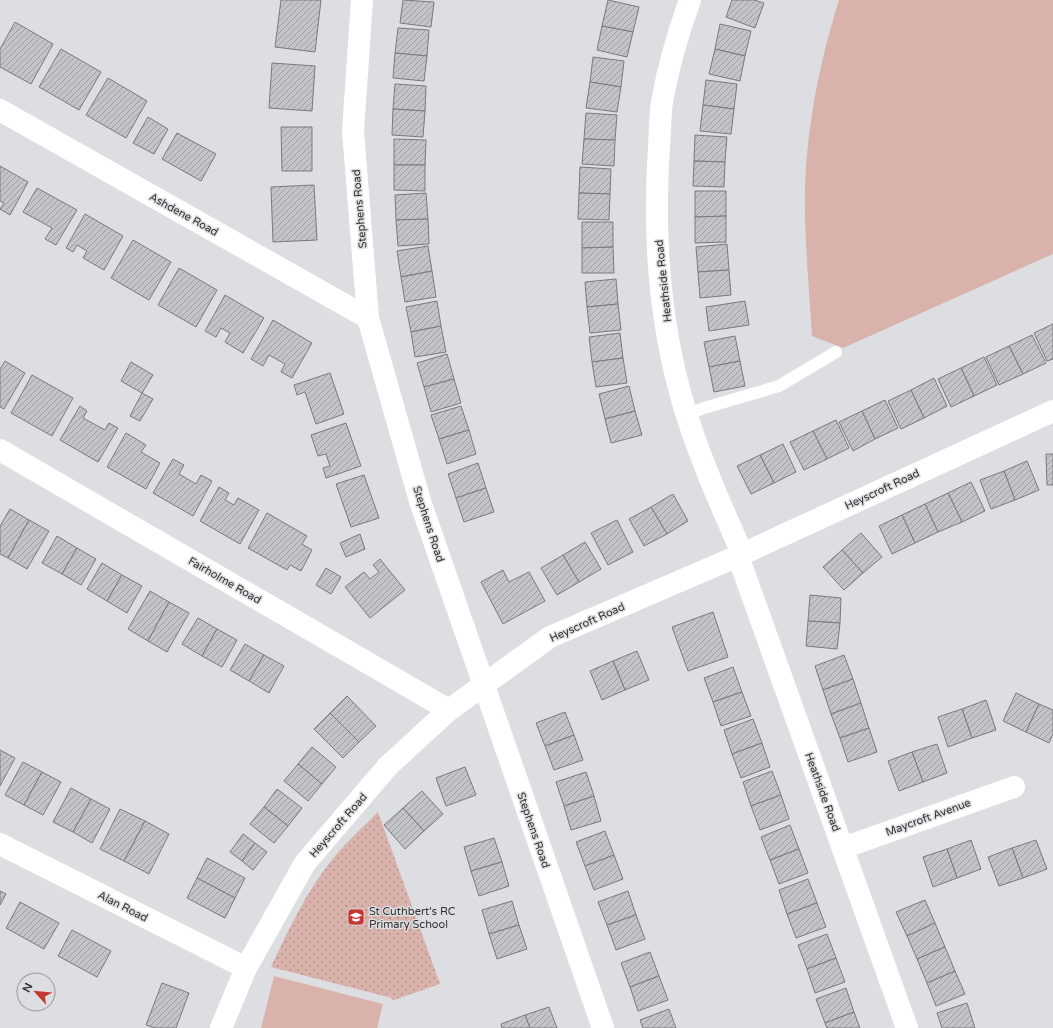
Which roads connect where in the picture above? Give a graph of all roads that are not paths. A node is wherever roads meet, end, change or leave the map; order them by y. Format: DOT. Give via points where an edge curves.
graph roads {
  1 [pos="362,0"];
  2 [pos="690,0"];
  3 [pos="0,110"];
  4 [pos="368,318"];
  5 [pos="836,352"];
  6 [pos="1053,411"];
  7 [pos="687,415"];
  8 [pos="0,450"];
  9 [pos="740,555"];
  10 [pos="484,685"];
  11 [pos="449,710"];
  12 [pos="1014,786"];
  13 [pos="0,844"];
  14 [pos="843,848"];
  15 [pos="246,968"];
  16 [pos="221,1028"];
  17 [pos="603,1028"];
  18 [pos="907,1028"];
  1 -- 4 [label="street, Stephens Road" via="353,131"];
  2 -- 7 [label="street, Heathside Road" via="679,31 662,102 657,179 658,238 663,296 672,355"];
  3 -- 4 [label="street, Ashdene Road"];
  4 -- 10 [label="street, Stephens Road" via="420,501"];
  5 -- 7 [label="lane" via="779,386"];
  6 -- 9 [label="street, Heyscroft Road"];
  7 -- 9 [label="street, Heathside Road"];
  8 -- 11 [label="street, Fairholme Road"];
  9 -- 10 [label="street, Heyscroft Road" via="550,637"];
  9 -- 14 [label="street, Heathside Road"];
  10 -- 11 [label="street, Heyscroft Road"];
  10 -- 17 [label="street, Stephens Road"];
  11 -- 15 [label="street, Heyscroft Road" via="388,766 305,863"];
  12 -- 14 [label="street, Maycroft Avenue"];
  13 -- 15 [label="street, Alan Road"];
  14 -- 18 [label="street, Heathside Road"];
  15 -- 16 [label="street, Heyscroft Road"];
}
